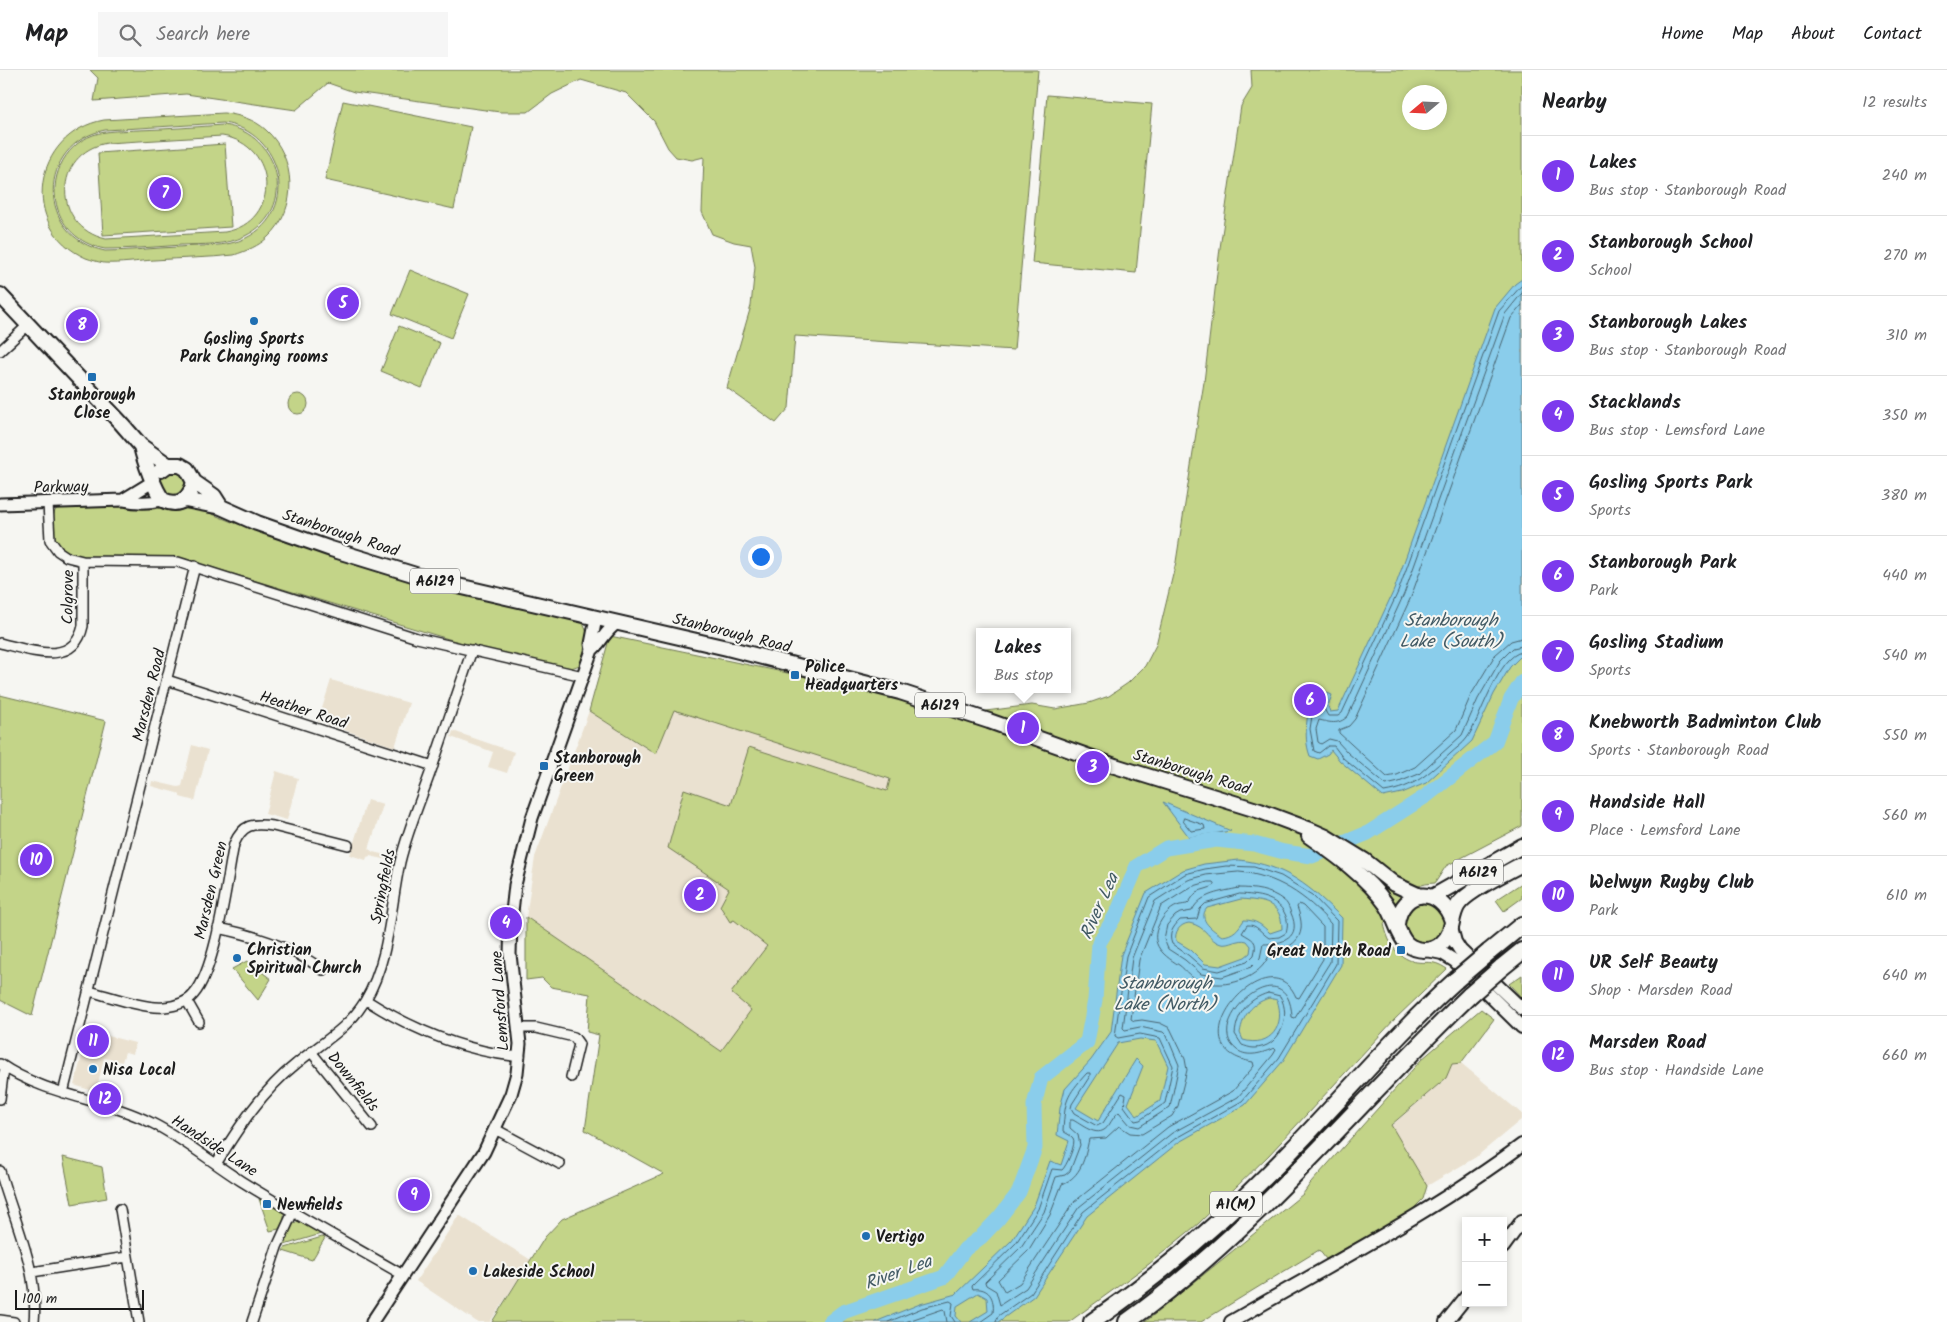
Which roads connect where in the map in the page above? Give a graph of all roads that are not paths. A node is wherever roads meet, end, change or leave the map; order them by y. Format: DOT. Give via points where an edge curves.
graph roads {
  1 [pos="0,294"];
  2 [pos="28,325"];
  3 [pos="0,351"];
  4 [pos="141,446"];
  5 [pos="168,465"];
  6 [pos="154,481"];
  7 [pos="194,482"];
  8 [pos="123,500"];
  9 [pos="163,500"];
  10 [pos="185,500"];
  11 [pos="48,503"];
  12 [pos="0,504"];
  13 [pos="221,507"];
  14 [pos="83,561"];
  15 [pos="195,566"];
  16 [pos="596,618"];
  17 [pos="617,623"];
  18 [pos="0,643"];
  19 [pos="472,650"];
  20 [pos="592,650"];
  21 [pos="583,676"];
  22 [pos="167,680"];
  23 [pos="433,766"];
  24 [pos="1321,839"];
  25 [pos="348,845"];
  26 [pos="1522,846"];
  27 [pos="1522,864"];
  28 [pos="1426,896"];
  29 [pos="1397,924"];
  30 [pos="1451,924"];
  31 [pos="1522,925"];
  32 [pos="218,928"];
  33 [pos="1428,950"];
  34 [pos="1522,951"];
  35 [pos="323,970"];
  36 [pos="90,991"];
  37 [pos="366,1000"];
  38 [pos="186,1001"];
  39 [pos="1522,1009"];
  40 [pos="199,1022"];
  41 [pos="1522,1026"];
  42 [pos="519,1028"];
  43 [pos="312,1053"];
  44 [pos="520,1057"];
  45 [pos="3,1066"];
  46 [pos="571,1077"];
  47 [pos="63,1094"];
  48 [pos="0,1099"];
  49 [pos="372,1127"];
  50 [pos="496,1129"];
  51 [pos="1522,1145"];
  52 [pos="216,1164"];
  53 [pos="560,1164"];
  54 [pos="0,1171"];
  55 [pos="120,1209"];
  56 [pos="293,1212"];
  57 [pos="1522,1221"];
  58 [pos="1507,1242"];
  59 [pos="128,1257"];
  60 [pos="32,1272"];
  61 [pos="403,1275"];
  62 [pos="1462,1302"];
  63 [pos="0,1320"];
  64 [pos="377,1320"];
  65 [pos="14,1322"];
  66 [pos="34,1322"];
  67 [pos="139,1322"];
  68 [pos="252,1322"];
  69 [pos="1092,1322"];
  70 [pos="1127,1322"];
  71 [pos="1231,1322"];
  72 [pos="1446,1322"];
  1 -- 2 [label="main road, Stanborough Road"];
  2 -- 3 [label="street"];
  2 -- 4 [label="main road, Stanborough Road"];
  4 -- 5 [label="main road, Stanborough Road"];
  4 -- 6 [label="main road, Stanborough Road"];
  5 -- 6 [label="main road"];
  5 -- 7 [label="main road, Stanborough Road" via="187,470"];
  6 -- 8 [label="street, Parkway"];
  6 -- 9 [label="main road, Stanborough Road"];
  7 -- 10 [label="main road"];
  7 -- 13 [label="main road, Stanborough Road / A6129" via="214,496"];
  8 -- 9 [label="street, Parkway"];
  8 -- 11 [label="street, Parkway"];
  9 -- 10 [label="main road, Stanborough Road" via="174,503"];
  10 -- 13 [label="main road, Stanborough Road / A6129"];
  11 -- 12 [label="street, Parkway"];
  11 -- 14 [label="street" via="49,533 53,545 67,557"];
  13 -- 16 [label="main road, Stanborough Road / A6129" via="331,550 432,580"];
  14 -- 15 [label="street" via="163,561"];
  14 -- 18 [label="street, Colgrove" via="83,626 81,635 71,648 50,654"];
  15 -- 19 [label="street" via="417,638"];
  15 -- 22 [label="street, Marsden Road"];
  16 -- 17 [label="main road, Stanborough Road / A6129"];
  16 -- 20 [label="street, Lemsford Lane"];
  17 -- 20 [label="street, Lemsford Lane" via="604,633"];
  17 -- 24 [label="main road, Stanborough Road / A6129" via="900,692 1288,821"];
  19 -- 21 [label="street"];
  19 -- 23 [label="street, Springfields"];
  20 -- 21 [label="street, Lemsford Lane"];
  21 -- 42 [label="street, Lemsford Lane" via="520,857 510,954"];
  22 -- 23 [label="street, Heather Road"];
  22 -- 36 [label="street, Marsden Road"];
  23 -- 37 [label="street, Springfields" via="400,861 386,946"];
  24 -- 28 [label="main road, A6129" via="1365,861 1394,884"];
  24 -- 29 [label="main road, A6129" via="1376,892"];
  25 -- 32 [label="street, Marsden Green" via="262,824 246,827 239,832 234,844"];
  26 -- 28 [label="main road, A6129"];
  27 -- 30 [label="main road, A6129" via="1462,900"];
  28 -- 29 [label="main road" via="1405,904 1398,914"];
  28 -- 30 [label="main road" via="1442,902 1448,910"];
  29 -- 33 [label="main road" via="1399,934 1408,945"];
  30 -- 33 [label="main road" via="1446,940"];
  30 -- 39 [label="main road" via="1460,950"];
  31 -- 69 [label="highway, A1(M), bridge" via="1419,1013 1286,1157 1222,1218 1165,1268"];
  32 -- 35 [label="street" via="285,949"];
  32 -- 38 [label="street, Marsden Green" via="207,970 194,994"];
  33 -- 41 [label="main road" via="1442,953 1455,961"];
  34 -- 70 [label="highway, A1(M), bridge" via="1470,995 1407,1056 1244,1226 1192,1272"];
  36 -- 38 [label="street" via="161,1008"];
  36 -- 47 [label="street, Marsden Road"];
  37 -- 43 [label="street, Springfields" via="338,1034"];
  37 -- 44 [label="street" via="425,1033 466,1047"];
  38 -- 40 [label="street"];
  42 -- 44 [label="street, Lemsford Lane"];
  42 -- 46 [label="street" via="536,1028 574,1037 579,1044"];
  43 -- 49 [label="street, Downfields"];
  43 -- 52 [label="street, Springfields" via="296,1064 258,1103"];
  44 -- 50 [label="street, Lemsford Lane" via="512,1094"];
  45 -- 47 [label="street, Handside Lane" via="35,1084"];
  45 -- 48 [label="street"];
  47 -- 52 [label="street, Handside Lane" via="152,1123"];
  50 -- 53 [label="street"];
  50 -- 61 [label="street, Lemsford Lane" via="454,1200"];
  51 -- 71 [label="main road" via="1448,1196"];
  52 -- 56 [label="street, Handside Lane"];
  54 -- 60 [label="street"];
  55 -- 59 [label="street"];
  56 -- 61 [label="street, Handside Lane"];
  56 -- 68 [label="street" via="276,1247"];
  57 -- 58 [label="main road"];
  59 -- 60 [label="street"];
  59 -- 67 [label="street"];
  60 -- 66 [label="street"];
  61 -- 64 [label="street, Lemsford Lane"];
  62 -- 72 [label="main road"];
  63 -- 65 [label="street"];
}
